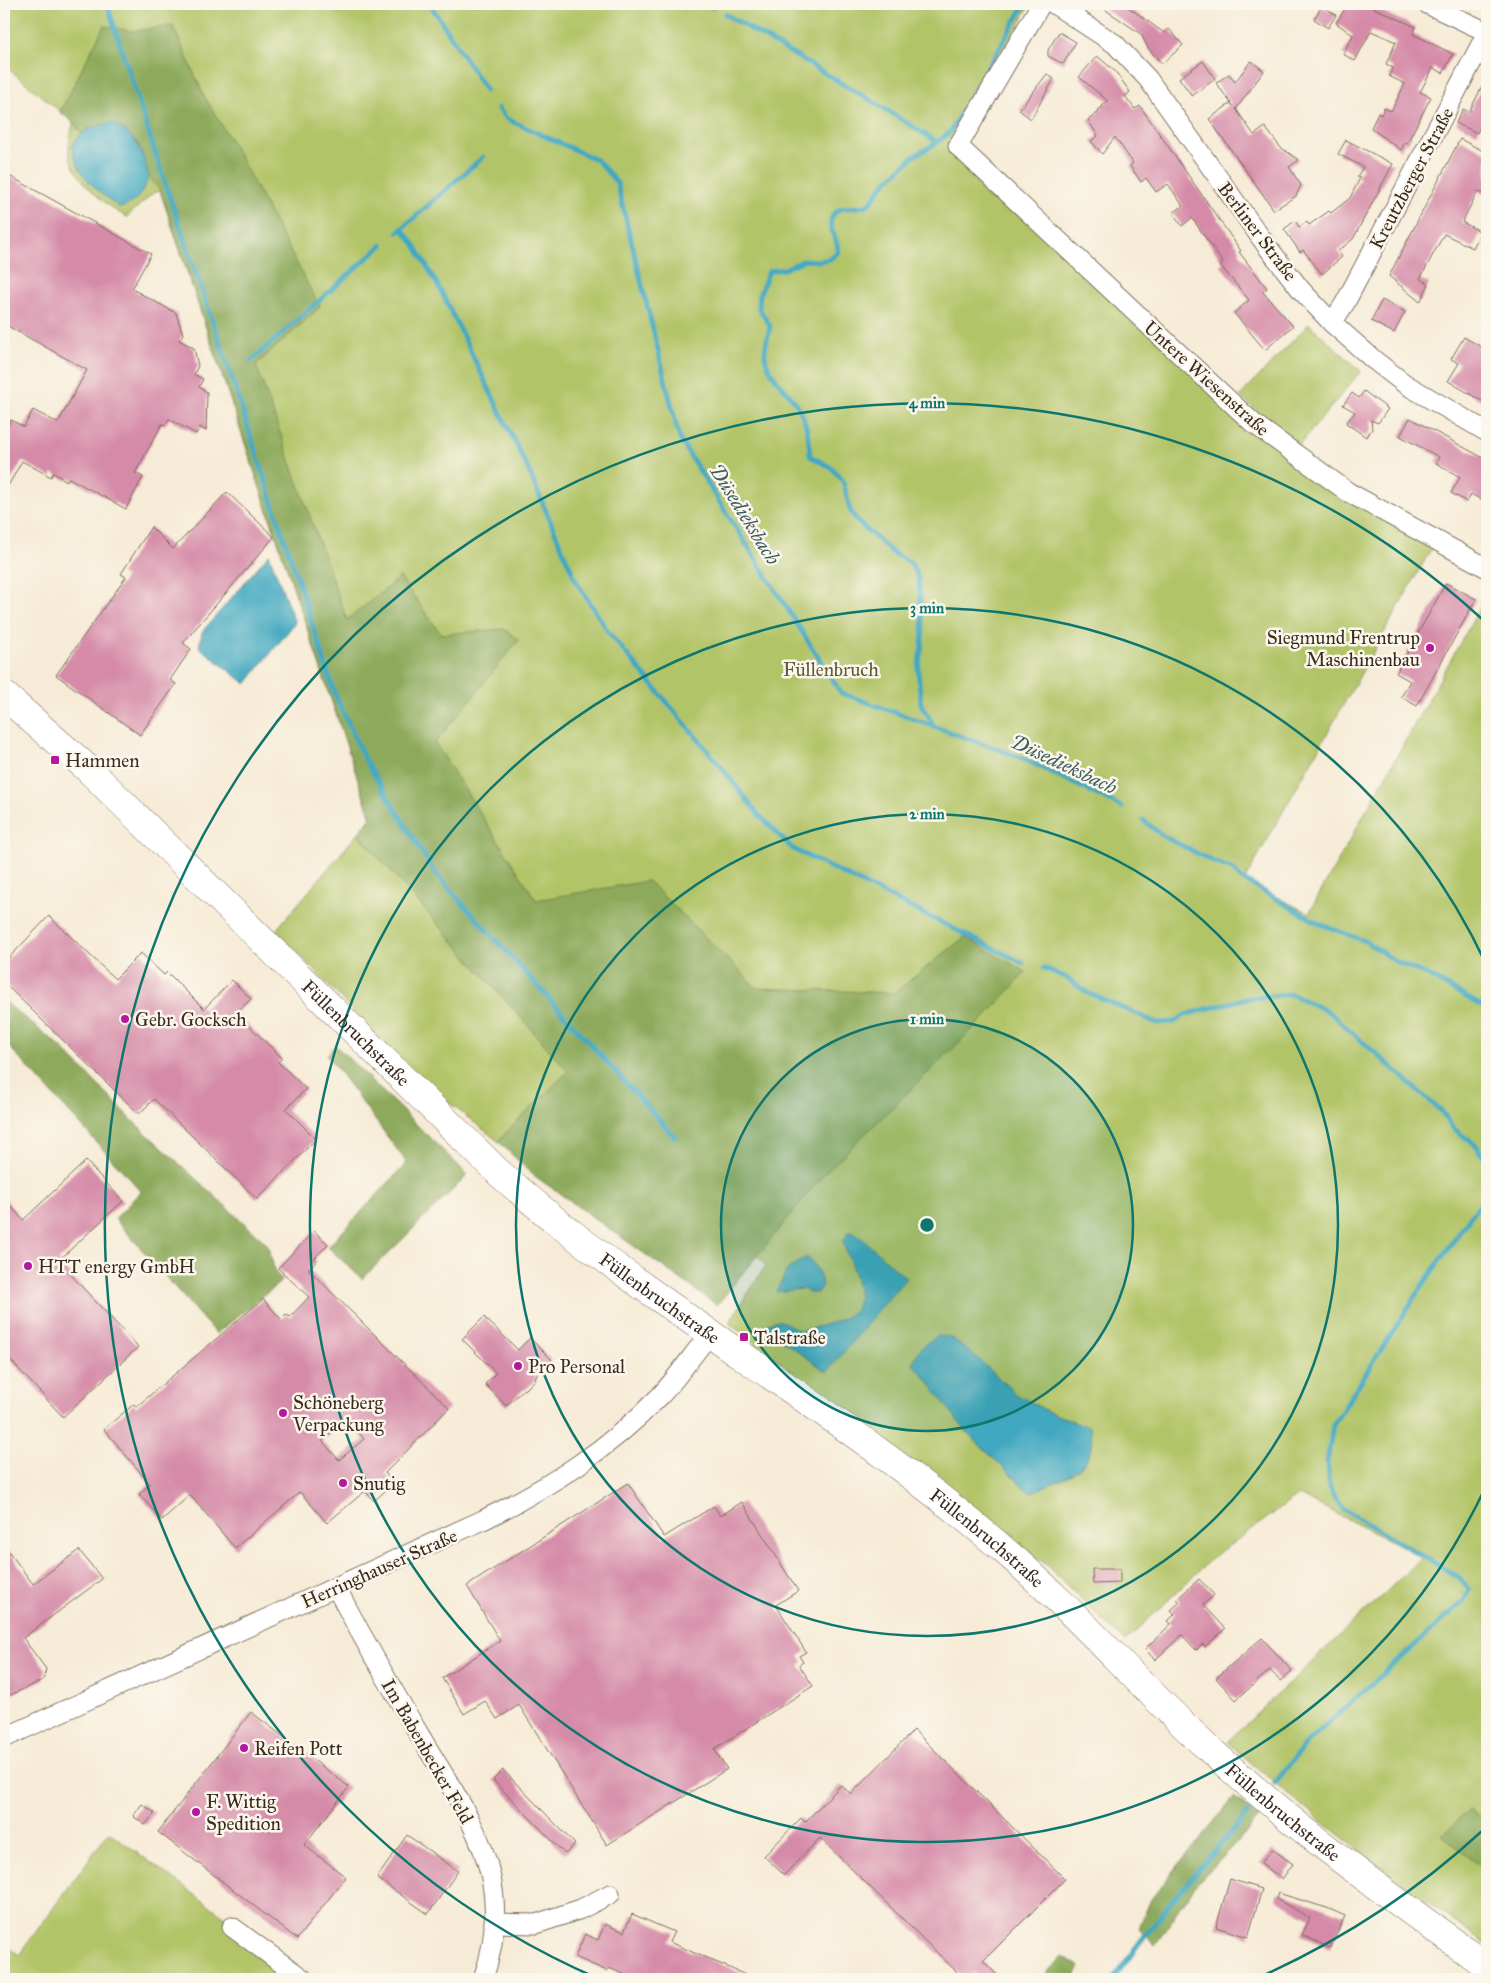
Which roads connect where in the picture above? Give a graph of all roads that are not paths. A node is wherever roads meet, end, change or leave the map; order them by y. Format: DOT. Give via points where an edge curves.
graph roads {
  1 [pos="1041,4"];
  2 [pos="1054,4"];
  3 [pos="1427,4"];
  4 [pos="1487,32"];
  5 [pos="1332,323"];
  6 [pos="1487,432"];
  7 [pos="1487,568"];
  8 [pos="6,700"];
  9 [pos="710,1334"];
  10 [pos="336,1587"];
  11 [pos="4,1738"];
  12 [pos="610,1894"];
  13 [pos="494,1923"];
  14 [pos="232,1926"];
  15 [pos="1487,1966"];
  16 [pos="303,1979"];
  17 [pos="483,1979"];
  1 -- 7 [label="street, Untere Wiesenstraße" via="958,146 1253,423 1348,492"];
  2 -- 5 [label="street, Berliner Straße" via="1115,44 1148,79 1266,245"];
  3 -- 4 [label="street"];
  4 -- 5 [label="street, Kreutzberger Straße" via="1346,303"];
  5 -- 6 [label="street, Berliner Straße" via="1405,384"];
  8 -- 9 [label="street, Füllenbruchstraße" via="86,768 499,1173 562,1226"];
  9 -- 10 [label="street, Herringhauser Straße" via="660,1396 604,1447 568,1473 483,1520"];
  9 -- 15 [label="street, Füllenbruchstraße" via="879,1451 997,1544 1069,1609 1203,1744 1250,1786 1377,1887"];
  10 -- 11 [label="street, Herringhauser Straße"];
  10 -- 13 [label="street, Im Babenbecker Feld" via="483,1848 491,1878"];
  12 -- 13 [label="street" via="581,1909 536,1924"];
  13 -- 17 [label="street, Im Babenbecker Feld"];
  14 -- 16 [label="street"];
}
